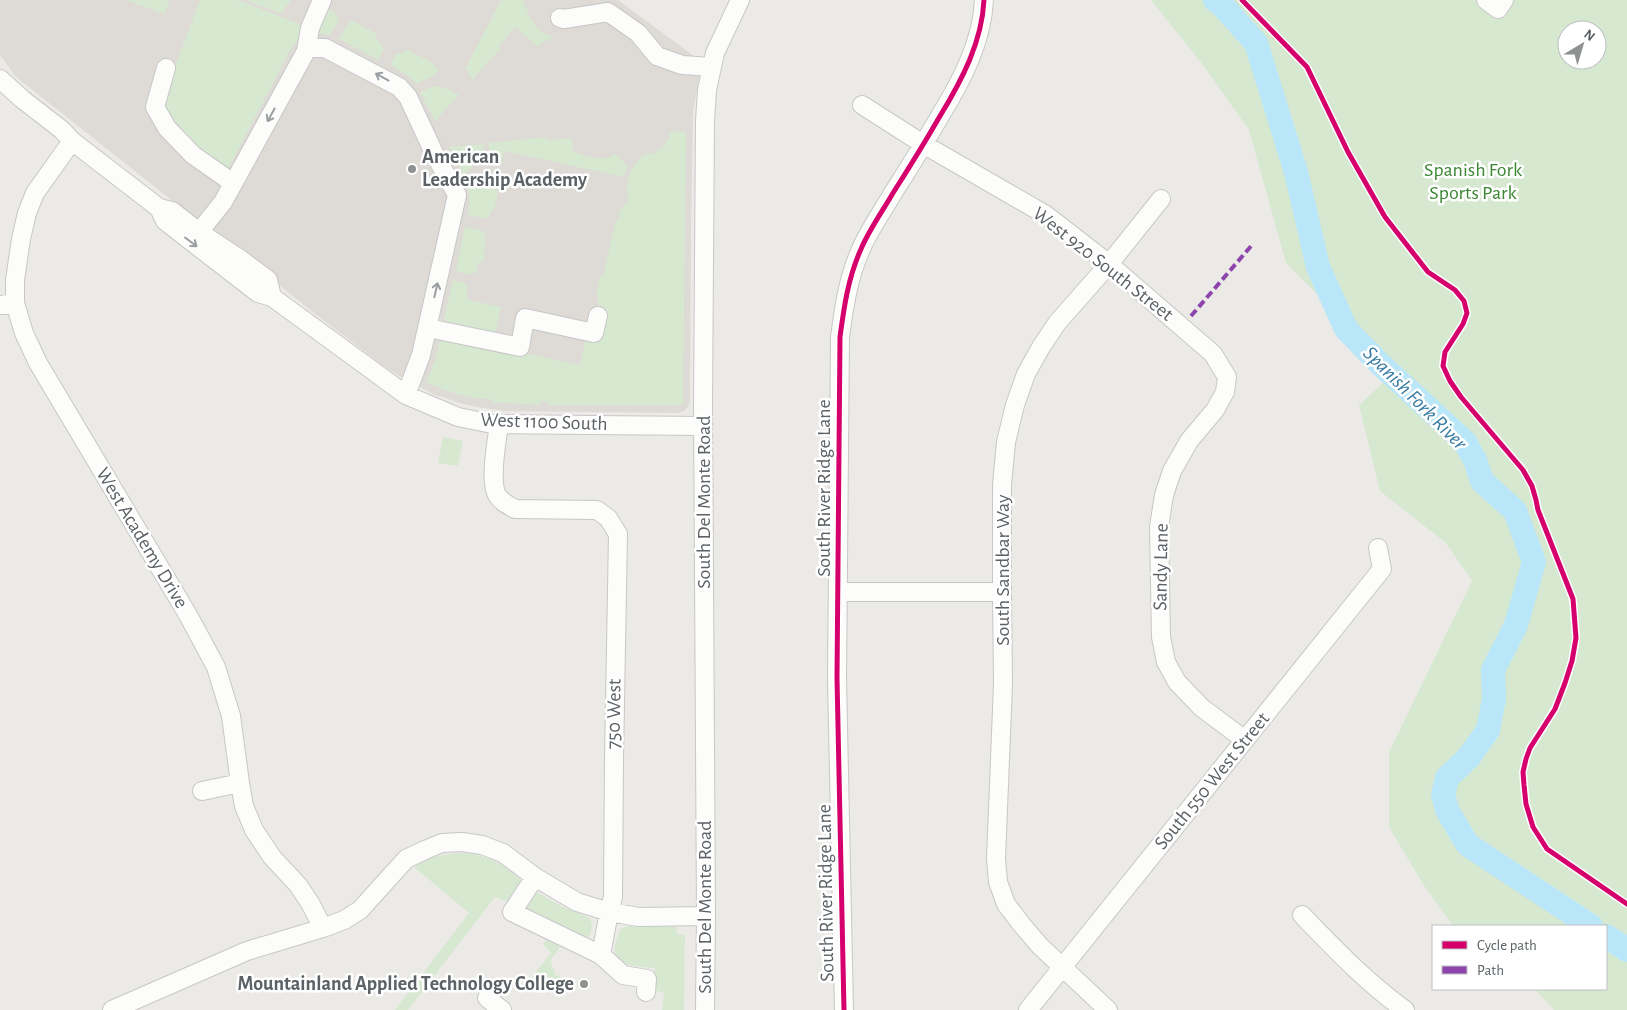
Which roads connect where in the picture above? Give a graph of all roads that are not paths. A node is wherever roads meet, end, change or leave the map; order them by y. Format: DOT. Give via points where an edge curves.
graph roads {
  1 [pos="322,0"];
  2 [pos="740,0"];
  3 [pos="984,0"];
  4 [pos="1486,0"];
  5 [pos="1504,0"];
  6 [pos="560,18"];
  7 [pos="306,51"];
  8 [pos="712,67"];
  9 [pos="0,68"];
  10 [pos="166,68"];
  11 [pos="0,79"];
  12 [pos="0,94"];
  13 [pos="862,105"];
  14 [pos="72,142"];
  15 [pos="924,144"];
  16 [pos="233,183"];
  17 [pos="1161,199"];
  18 [pos="159,208"];
  19 [pos="199,232"];
  20 [pos="1109,264"];
  21 [pos="272,297"];
  22 [pos="8,304"];
  23 [pos="598,316"];
  24 [pos="428,328"];
  25 [pos="1227,377"];
  26 [pos="406,395"];
  27 [pos="499,424"];
  28 [pos="703,426"];
  29 [pos="1378,548"];
  30 [pos="839,592"];
  31 [pos="1002,592"];
  32 [pos="1245,740"];
  33 [pos="240,783"];
  34 [pos="202,791"];
  35 [pos="535,877"];
  36 [pos="609,912"];
  37 [pos="1302,915"];
  38 [pos="706,916"];
  39 [pos="322,928"];
  40 [pos="601,955"];
  41 [pos="1062,966"];
  42 [pos="646,992"];
  43 [pos="487,998"];
  44 [pos="112,1010"];
  45 [pos="502,1010"];
  46 [pos="705,1010"];
  47 [pos="844,1010"];
  48 [pos="1028,1010"];
  49 [pos="1108,1010"];
  50 [pos="1405,1010"];
  1 -- 7 [label="street" via="310,28"];
  2 -- 8 [label="street, South Del Monte Road" via="715,53"];
  3 -- 15 [label="street, South River Ridge Lane" via="979,35 969,63"];
  4 -- 5 [label="street" via="1498,9"];
  6 -- 8 [label="street" via="608,12 638,33 657,56 682,65"];
  7 -- 16 [label="street, one-way"];
  24 -- 7 [label="street, one-way" via="457,195 408,97 399,87 325,48"];
  8 -- 28 [label="street, South Del Monte Road" via="705,121"];
  9 -- 14 [label="street, West 1100 South" via="67,126"];
  10 -- 16 [label="street" via="155,106 167,128 193,155"];
  11 -- 14 [label="street, West 1100 South"];
  12 -- 14 [label="street, West 1100 South" via="55,137"];
  13 -- 15 [label="street, West 920 South Street"];
  14 -- 18 [label="street, West 1100 South"];
  14 -- 22 [label="street, West Academy Drive" via="35,193 27,213"];
  15 -- 20 [label="street, West 920 South Street" via="1046,215"];
  15 -- 30 [label="street, South River Ridge Lane" via="874,224 849,278 840,337"];
  16 -- 19 [label="street" via="223,202"];
  17 -- 20 [label="street, South Sandbar Way"];
  18 -- 19 [label="street, West 1100 South" via="172,211"];
  18 -- 21 [label="street, West 1100 South, one-way" via="165,221 181,235 258,293"];
  19 -- 21 [label="street, West 1100 South" via="268,280"];
  20 -- 25 [label="street, West 920 South Street" via="1213,354"];
  20 -- 31 [label="street, South Sandbar Way" via="1057,323 1026,374 1015,405 1006,442 1002,485"];
  21 -- 26 [label="street, West 1100 South"];
  22 -- 33 [label="street, West Academy Drive" via="38,363 216,667 231,716"];
  23 -- 24 [label="street" via="594,333 525,318 520,347"];
  24 -- 26 [label="street" via="422,355"];
  25 -- 32 [label="street, Sandy Lane" via="1225,392 1189,441 1172,471 1164,495 1160,527 1160,637 1166,662 1177,682 1202,708"];
  26 -- 27 [label="street, West 1100 South" via="458,417"];
  27 -- 28 [label="street, West 1100 South"];
  27 -- 36 [label="street, 750 West" via="493,481 504,503 516,509 597,510 608,518 618,534 613,897"];
  28 -- 38 [label="street, South Del Monte Road"];
  29 -- 32 [label="street, South 550 West Street" via="1382,569"];
  30 -- 31 [label="street"];
  30 -- 47 [label="street, South River Ridge Lane" via="837,678"];
  31 -- 41 [label="street, South Sandbar Way" via="998,882 1006,904 1040,946"];
  32 -- 41 [label="street, South 550 West Street"];
  33 -- 34 [label="street"];
  33 -- 39 [label="street, West Academy Drive" via="244,806 254,830 310,903"];
  35 -- 36 [label="street" via="577,902"];
  35 -- 39 [label="street" via="503,853 482,845 442,844 406,859 360,910"];
  35 -- 40 [label="street" via="512,912"];
  36 -- 38 [label="street" via="639,916"];
  36 -- 40 [label="street, 750 West"];
  37 -- 50 [label="street" via="1348,962"];
  38 -- 46 [label="street, South Del Monte Road"];
  39 -- 44 [label="street" via="247,951"];
  40 -- 42 [label="street" via="623,975 647,979"];
  41 -- 48 [label="street, South 550 West Street"];
  41 -- 49 [label="street, South Sandbar Way"];
  43 -- 45 [label="street"];
}
